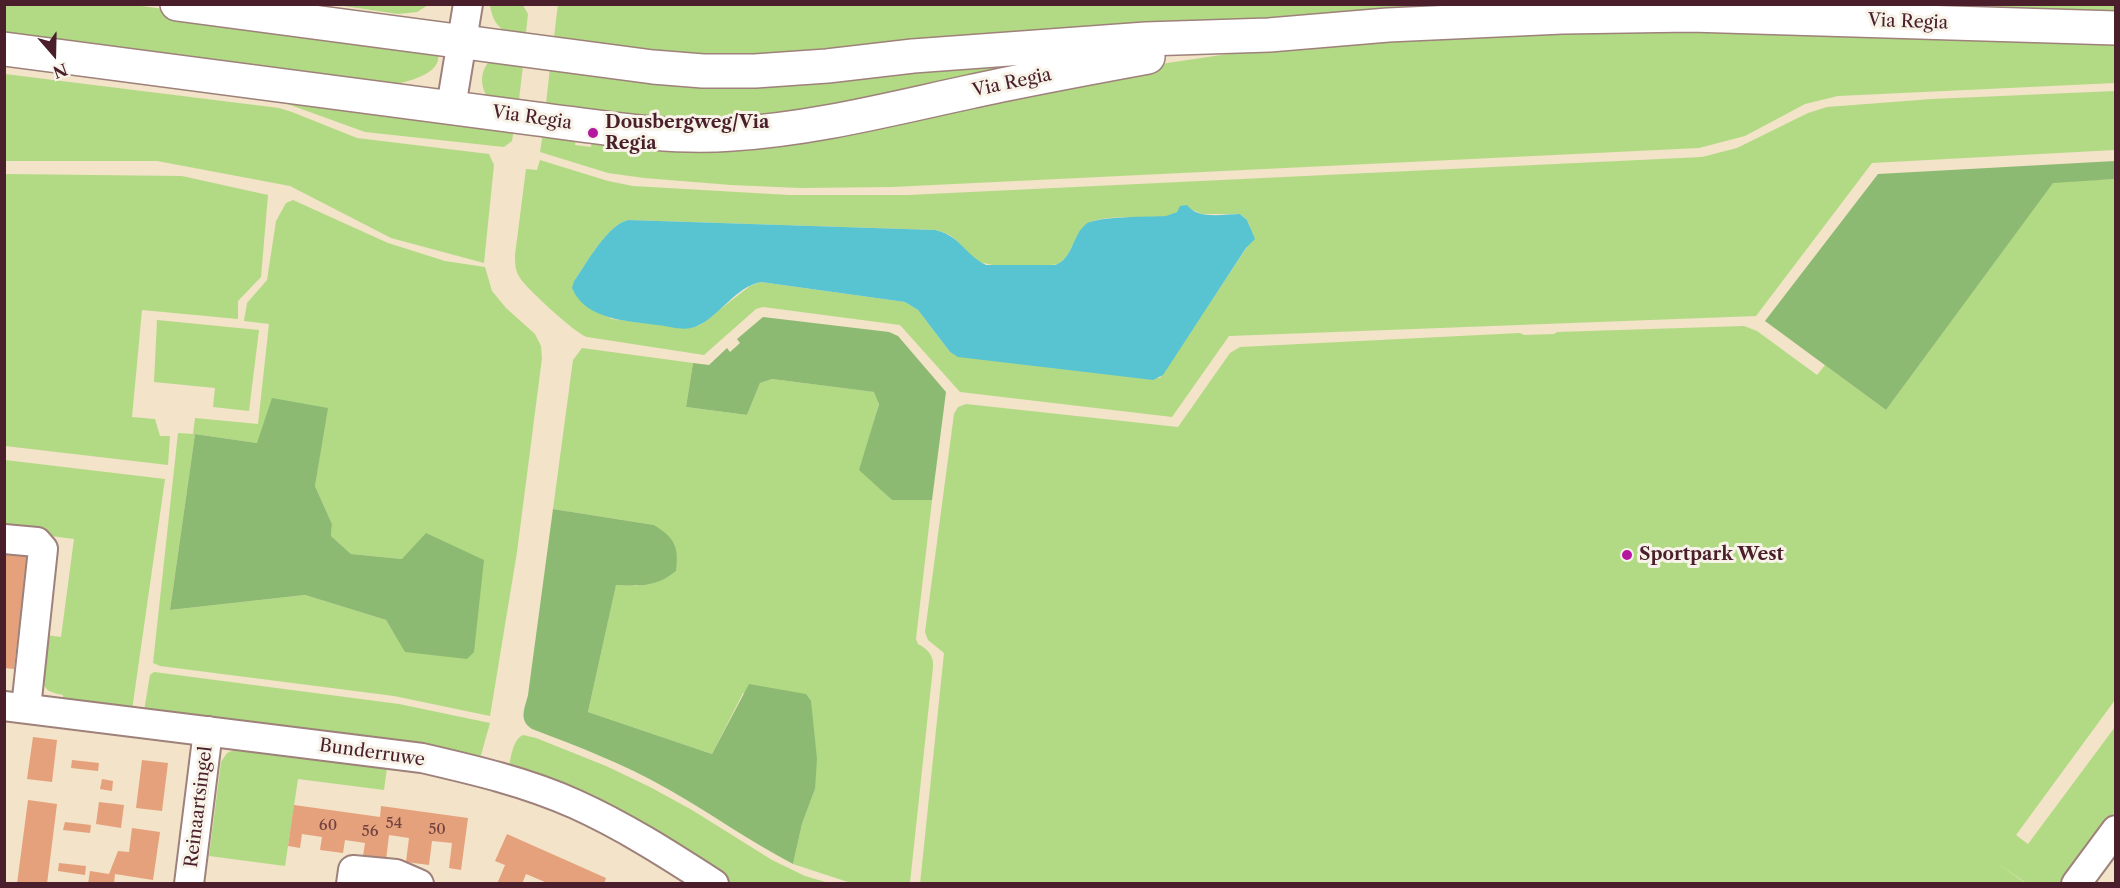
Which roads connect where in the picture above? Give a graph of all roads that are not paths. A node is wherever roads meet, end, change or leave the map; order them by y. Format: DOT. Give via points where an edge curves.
graph roads {
  1 [pos="177,4"];
  2 [pos="468,4"];
  3 [pos="2115,28"];
  4 [pos="1269,35"];
  5 [pos="462,42"];
  6 [pos="4,49"];
  7 [pos="451,107"];
  8 [pos="4,538"];
  9 [pos="15,707"];
  10 [pos="208,731"];
  11 [pos="2115,830"];
  12 [pos="189,884"];
  13 [pos="351,884"];
  14 [pos="419,884"];
  15 [pos="714,884"];
  16 [pos="2076,884"];
  1 -- 5 [label="main road, Via Regia"];
  2 -- 5 [label="street"];
  3 -- 4 [label="main road, Via Regia" via="1691,15 1468,20"];
  4 -- 5 [label="main road, Via Regia" via="1125,41 754,71 653,67"];
  4 -- 7 [label="main road, Via Regia" via="1020,81 846,120 740,134 625,130"];
  5 -- 7 [label="street"];
  6 -- 7 [label="main road, Via Regia"];
  8 -- 9 [label="street" via="37,542 43,549"];
  9 -- 10 [label="street, Bunderruwe"];
  10 -- 12 [label="street, Reinaartsingel"];
  10 -- 15 [label="street, Bunderruwe" via="422,759 501,777 575,804 650,843"];
  11 -- 16 [label="street"];
  13 -- 14 [label="street" via="353,870 396,874"];
}
